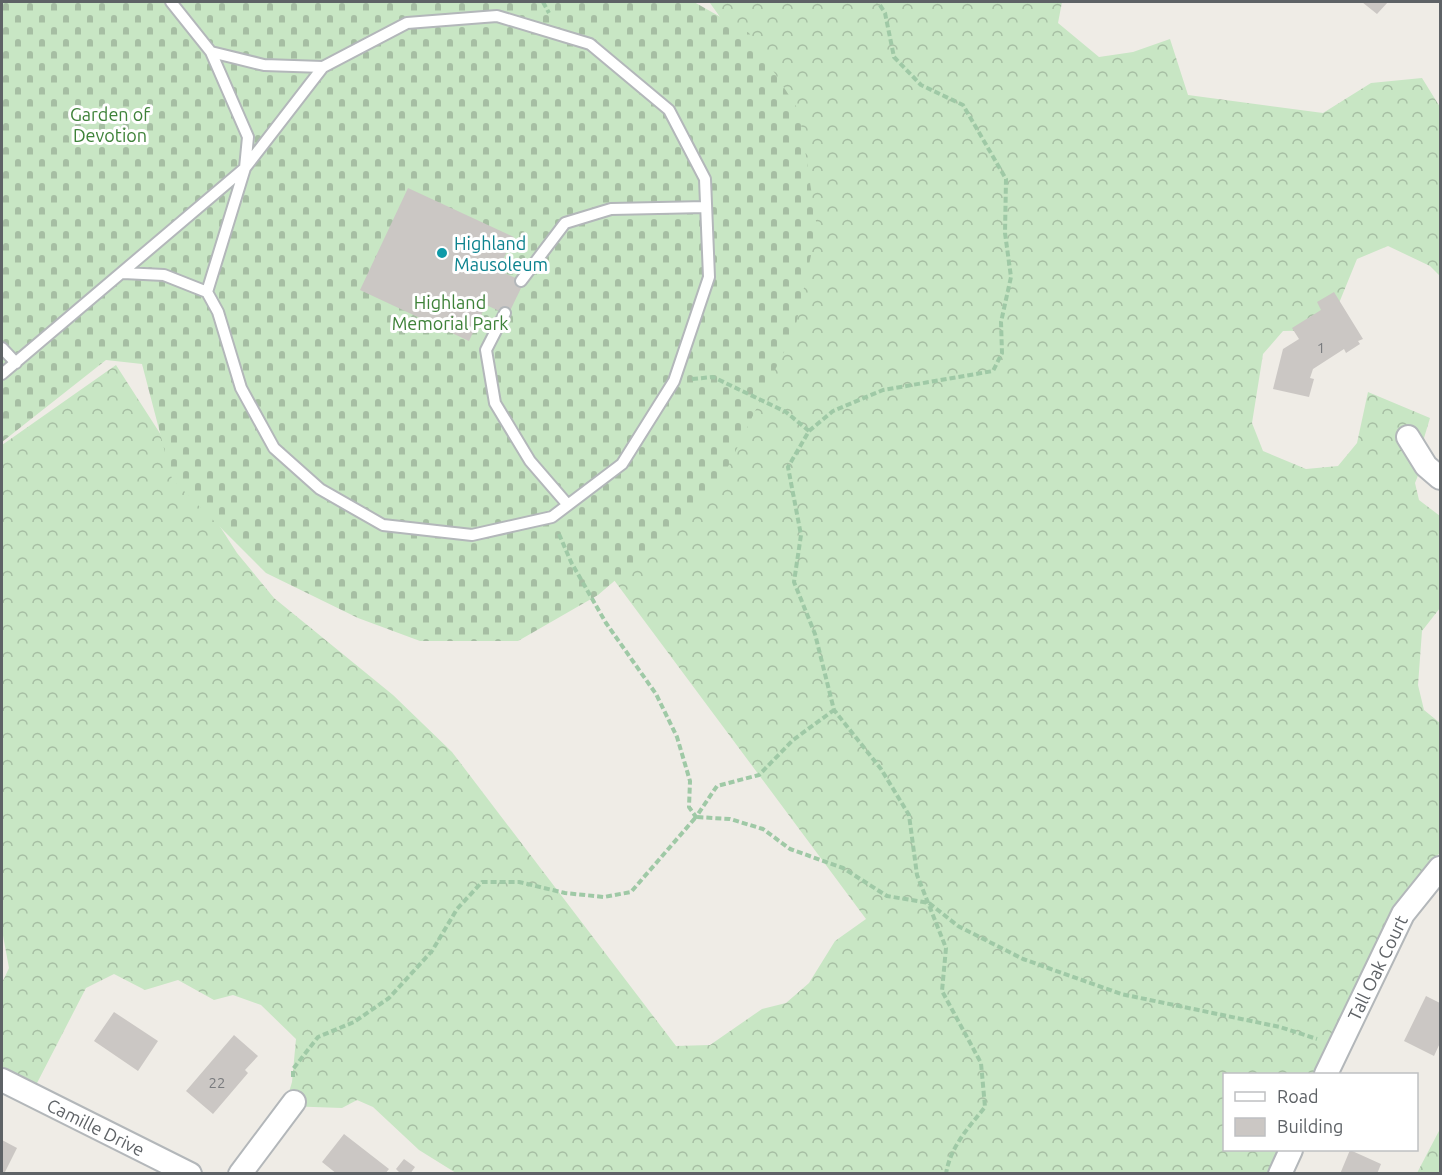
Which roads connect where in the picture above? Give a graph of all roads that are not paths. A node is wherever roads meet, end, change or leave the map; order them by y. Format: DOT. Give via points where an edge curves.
graph roads {
  1 [pos="171,2"];
  2 [pos="211,52"];
  3 [pos="323,67"];
  4 [pos="245,168"];
  5 [pos="706,207"];
  6 [pos="123,273"];
  7 [pos="521,281"];
  8 [pos="207,292"];
  9 [pos="505,313"];
  10 [pos="2,348"];
  11 [pos="16,363"];
  12 [pos="2,375"];
  13 [pos="1408,437"];
  14 [pos="1440,478"];
  15 [pos="568,505"];
  16 [pos="1440,868"];
  17 [pos="1326,1073"];
  18 [pos="2,1080"];
  19 [pos="294,1102"];
  20 [pos="1290,1151"];
  21 [pos="190,1173"];
  22 [pos="240,1173"];
  23 [pos="1280,1173"];
  1 -- 2 [label="lane"];
  2 -- 3 [label="lane" via="264,65"];
  2 -- 4 [label="lane" via="249,137"];
  3 -- 4 [label="lane"];
  3 -- 5 [label="lane" via="407,23 497,16 591,44 669,110 705,179"];
  4 -- 6 [label="lane"];
  4 -- 8 [label="lane"];
  5 -- 7 [label="lane" via="611,209 565,223"];
  5 -- 15 [label="lane" via="709,277 674,381 622,464"];
  6 -- 8 [label="lane" via="164,275"];
  6 -- 11 [label="lane"];
  8 -- 15 [label="lane" via="218,312 241,388 274,448 320,489 383,525 472,535 552,517"];
  9 -- 15 [label="lane" via="486,350 495,403 530,461"];
  10 -- 11 [label="lane"];
  11 -- 12 [label="lane"];
  13 -- 14 [label="street" via="1426,466"];
  16 -- 17 [label="street, Tall Oak Court" via="1403,914"];
  18 -- 21 [label="street, Camille Drive"];
  19 -- 22 [label="street"];
  20 -- 23 [label="street"];
}
